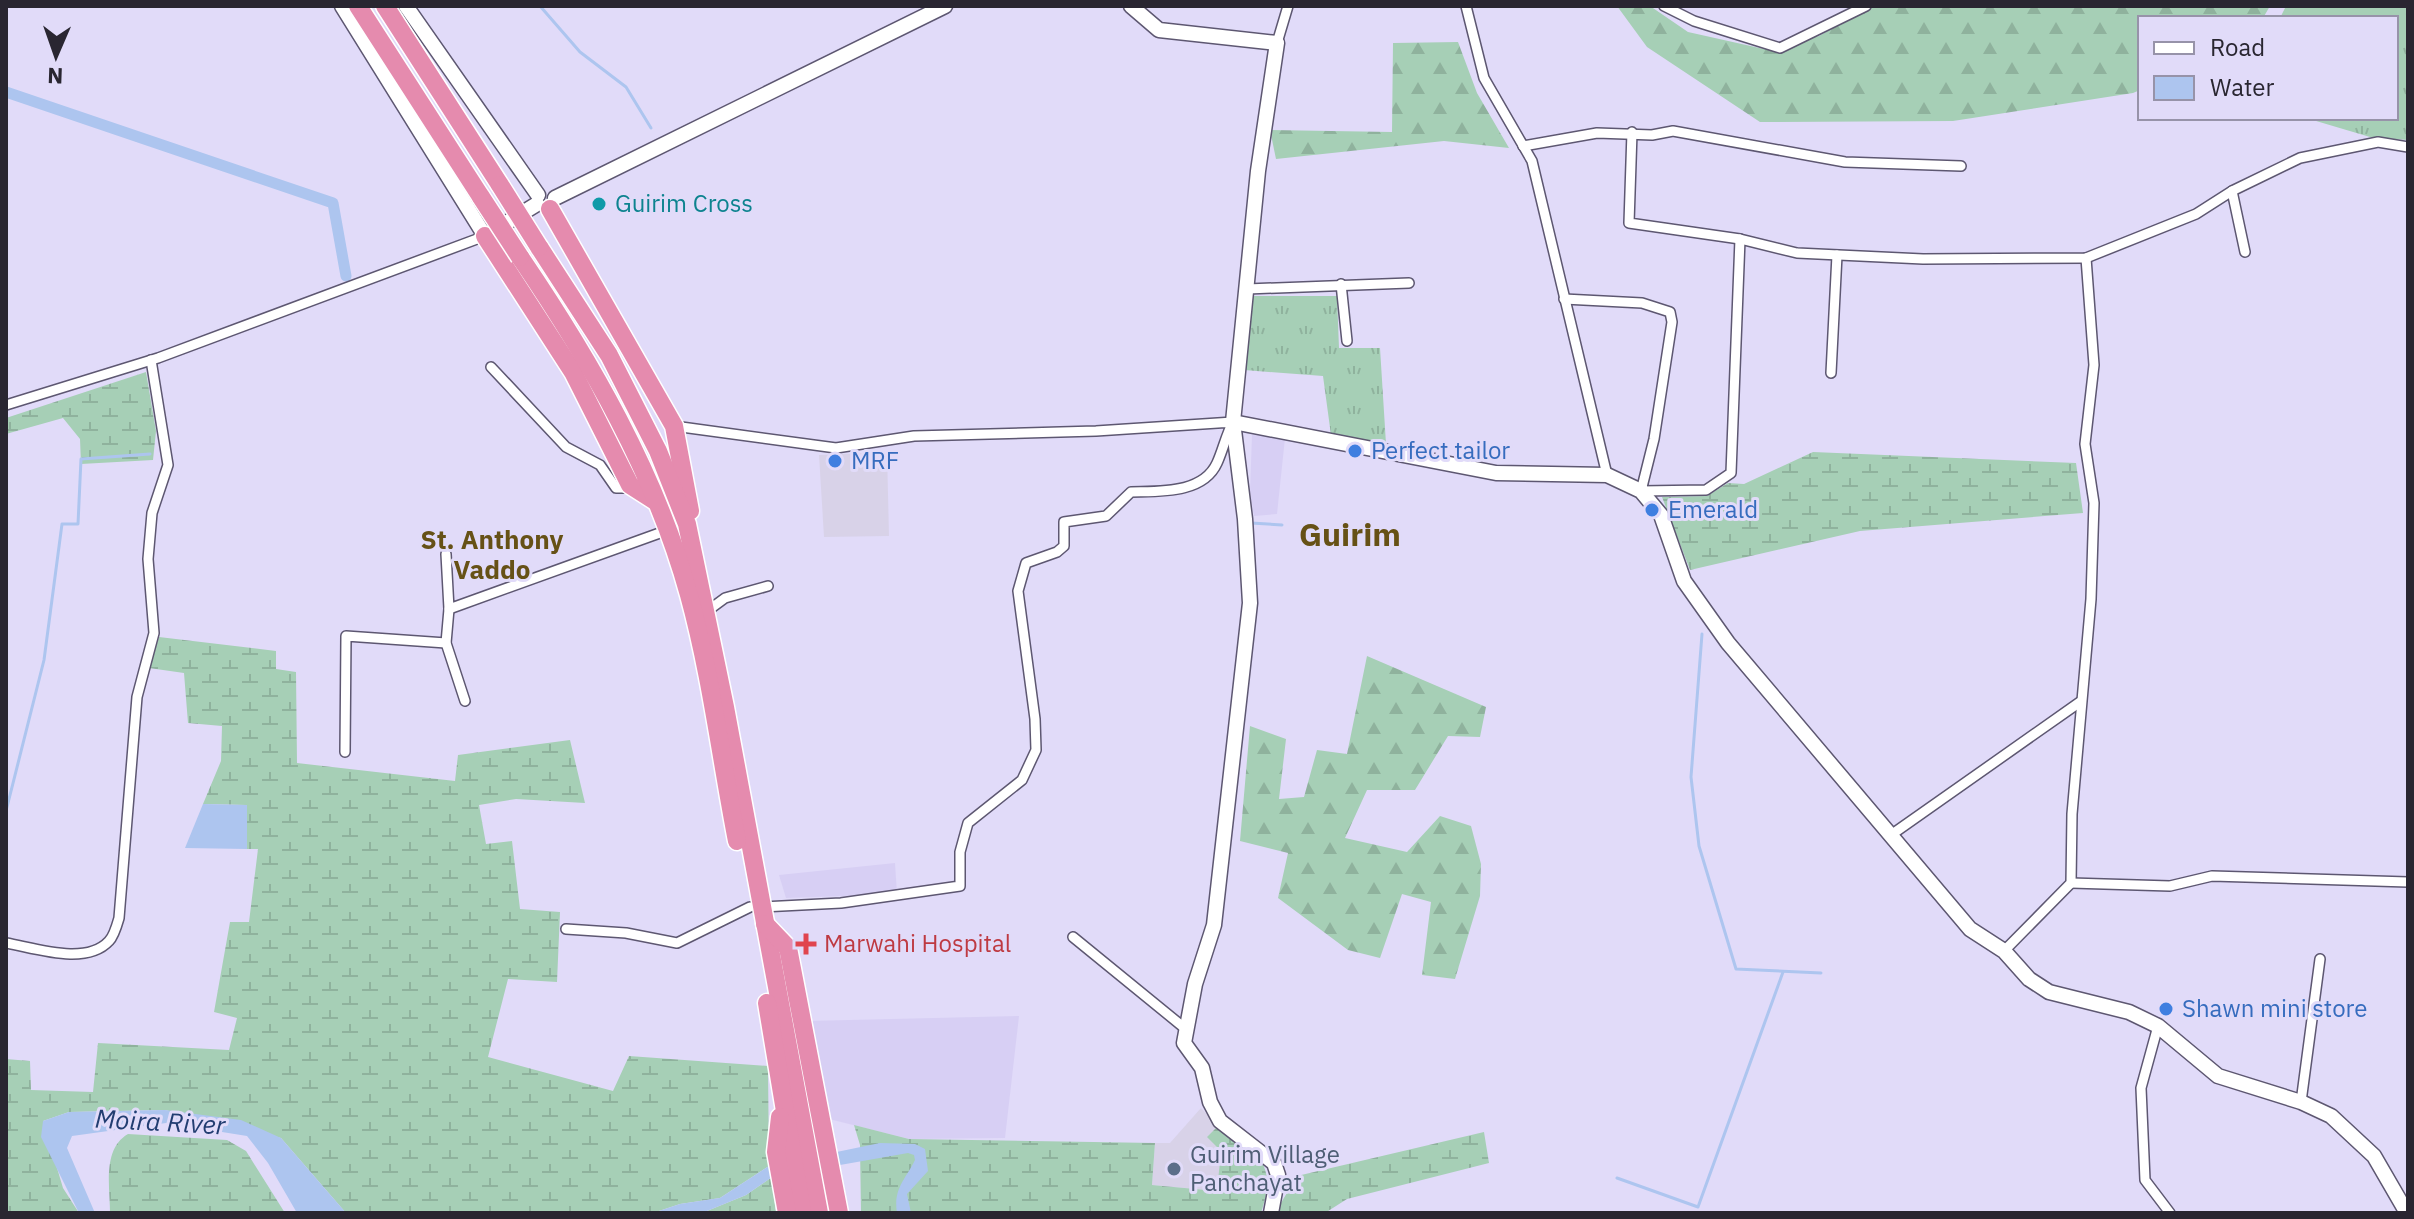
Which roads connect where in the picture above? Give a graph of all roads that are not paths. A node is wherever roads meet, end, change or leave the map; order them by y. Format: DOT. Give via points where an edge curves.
graph roads {
  1 [pos="342,6"];
  2 [pos="358,6"];
  3 [pos="385,6"];
  4 [pos="406,6"];
  5 [pos="945,6"];
  6 [pos="1131,6"];
  7 [pos="1288,6"];
  8 [pos="1466,6"];
  9 [pos="1664,6"];
  10 [pos="1866,6"];
  11 [pos="1277,43"];
  12 [pos="1632,132"];
  13 [pos="1523,146"];
  14 [pos="2408,147"];
  15 [pos="1961,166"];
  16 [pos="2232,191"];
  17 [pos="545,201"];
  18 [pos="485,236"];
  19 [pos="1740,239"];
  20 [pos="2245,252"];
  21 [pos="1837,255"];
  22 [pos="2086,258"];
  23 [pos="1409,283"];
  24 [pos="1341,284"];
  25 [pos="1247,289"];
  26 [pos="1564,299"];
  27 [pos="1347,341"];
  28 [pos="151,360"];
  29 [pos="491,367"];
  30 [pos="1831,373"];
  31 [pos="6,405"];
  32 [pos="1233,422"];
  33 [pos="674,426"];
  34 [pos="1607,475"];
  35 [pos="632,488"];
  36 [pos="1641,491"];
  37 [pos="655,501"];
  38 [pos="687,524"];
  39 [pos="668,530"];
  40 [pos="446,554"];
  41 [pos="768,586"];
  42 [pos="449,609"];
  43 [pos="706,612"];
  44 [pos="446,643"];
  45 [pos="465,701"];
  46 [pos="2080,702"];
  47 [pos="345,752"];
  48 [pos="1891,835"];
  49 [pos="2408,882"];
  50 [pos="2071,883"];
  51 [pos="759,913"];
  52 [pos="566,929"];
  53 [pos="1073,937"];
  54 [pos="6,943"];
  55 [pos="2004,951"];
  56 [pos="2320,959"];
  57 [pos="2158,1026"];
  58 [pos="1187,1030"];
  59 [pos="782,1090"];
  60 [pos="2301,1102"];
  61 [pos="787,1213"];
  62 [pos="802,1213"];
  63 [pos="819,1213"];
  64 [pos="839,1213"];
  65 [pos="1271,1213"];
  66 [pos="2170,1213"];
  67 [pos="2407,1213"];
  1 -- 18 [label="street"];
  2 -- 37 [label="highway, bridge" via="567,327"];
  3 -- 38 [label="highway, bridge" via="609,355 658,451"];
  4 -- 17 [label="street"];
  5 -- 17 [label="street"];
  6 -- 11 [label="street" via="1159,30"];
  7 -- 11 [label="street"];
  8 -- 13 [label="street" via="1484,78"];
  9 -- 10 [label="street" via="1780,48"];
  11 -- 25 [label="street"];
  12 -- 13 [label="street"];
  12 -- 15 [label="street" via="1673,131 1845,162"];
  12 -- 19 [label="street" via="1629,223"];
  13 -- 26 [label="street" via="1532,161"];
  14 -- 16 [label="street" via="2378,142 2300,158"];
  16 -- 20 [label="street"];
  16 -- 22 [label="street" via="2196,214"];
  17 -- 18 [label="street"];
  17 -- 33 [label="highway"];
  18 -- 28 [label="street"];
  18 -- 35 [label="highway" via="573,372"];
  19 -- 21 [label="street" via="1797,253"];
  19 -- 36 [label="street" via="1731,473 1706,490"];
  21 -- 22 [label="street"];
  21 -- 30 [label="street"];
  22 -- 46 [label="street" via="2094,365 2085,444 2094,503"];
  23 -- 24 [label="street"];
  24 -- 25 [label="street"];
  24 -- 27 [label="street"];
  25 -- 32 [label="street"];
  26 -- 34 [label="street"];
  26 -- 36 [label="street" via="1642,303 1670,312 1654,439"];
  28 -- 31 [label="street"];
  28 -- 54 [label="street" via="168,465 152,513 148,559 154,633 137,697 119,918 111,940 95,951 59,953"];
  29 -- 35 [label="street" via="566,447 600,465 616,488"];
  32 -- 33 [label="street" via="914,436 836,448"];
  32 -- 34 [label="street" via="1496,473"];
  32 -- 51 [label="street" via="1216,467 1196,485 1131,492 1106,516 1064,522 1064,546 1026,563 1018,591 1036,750 1022,780 968,823 960,852 960,886"];
  32 -- 58 [label="street" via="1250,603 1214,925"];
  33 -- 38 [label="highway" via="690,506"];
  34 -- 36 [label="street"];
  35 -- 37 [label="highway"];
  36 -- 48 [label="street" via="1661,515 1684,581 1728,643"];
  37 -- 39 [label="highway"];
  38 -- 43 [label="highway"];
  39 -- 42 [label="street"];
  39 -- 51 [label="highway" via="689,596"];
  40 -- 42 [label="street"];
  41 -- 43 [label="street" via="725,598"];
  42 -- 44 [label="street"];
  43 -- 51 [label="highway"];
  44 -- 45 [label="street"];
  44 -- 47 [label="street" via="346,636"];
  46 -- 48 [label="street"];
  46 -- 50 [label="street"];
  48 -- 55 [label="street" via="1970,929"];
  49 -- 50 [label="street" via="2212,876 2170,886"];
  50 -- 55 [label="street"];
  51 -- 52 [label="street" via="677,943"];
  51 -- 59 [label="highway"];
  51 -- 63 [label="highway"];
  51 -- 64 [label="highway" via="788,948"];
  53 -- 58 [label="street"];
  55 -- 57 [label="street" via="2049,992 2129,1012"];
  56 -- 60 [label="street"];
  57 -- 60 [label="street" via="2218,1076"];
  57 -- 66 [label="street" via="2141,1088 2145,1180"];
  58 -- 65 [label="street" via="1184,1043 1202,1068 1220,1121 1274,1163 1278,1175"];
  59 -- 61 [label="highway" via="776,1152"];
  59 -- 62 [label="highway"];
  60 -- 67 [label="street" via="2331,1116 2374,1156"];
}
